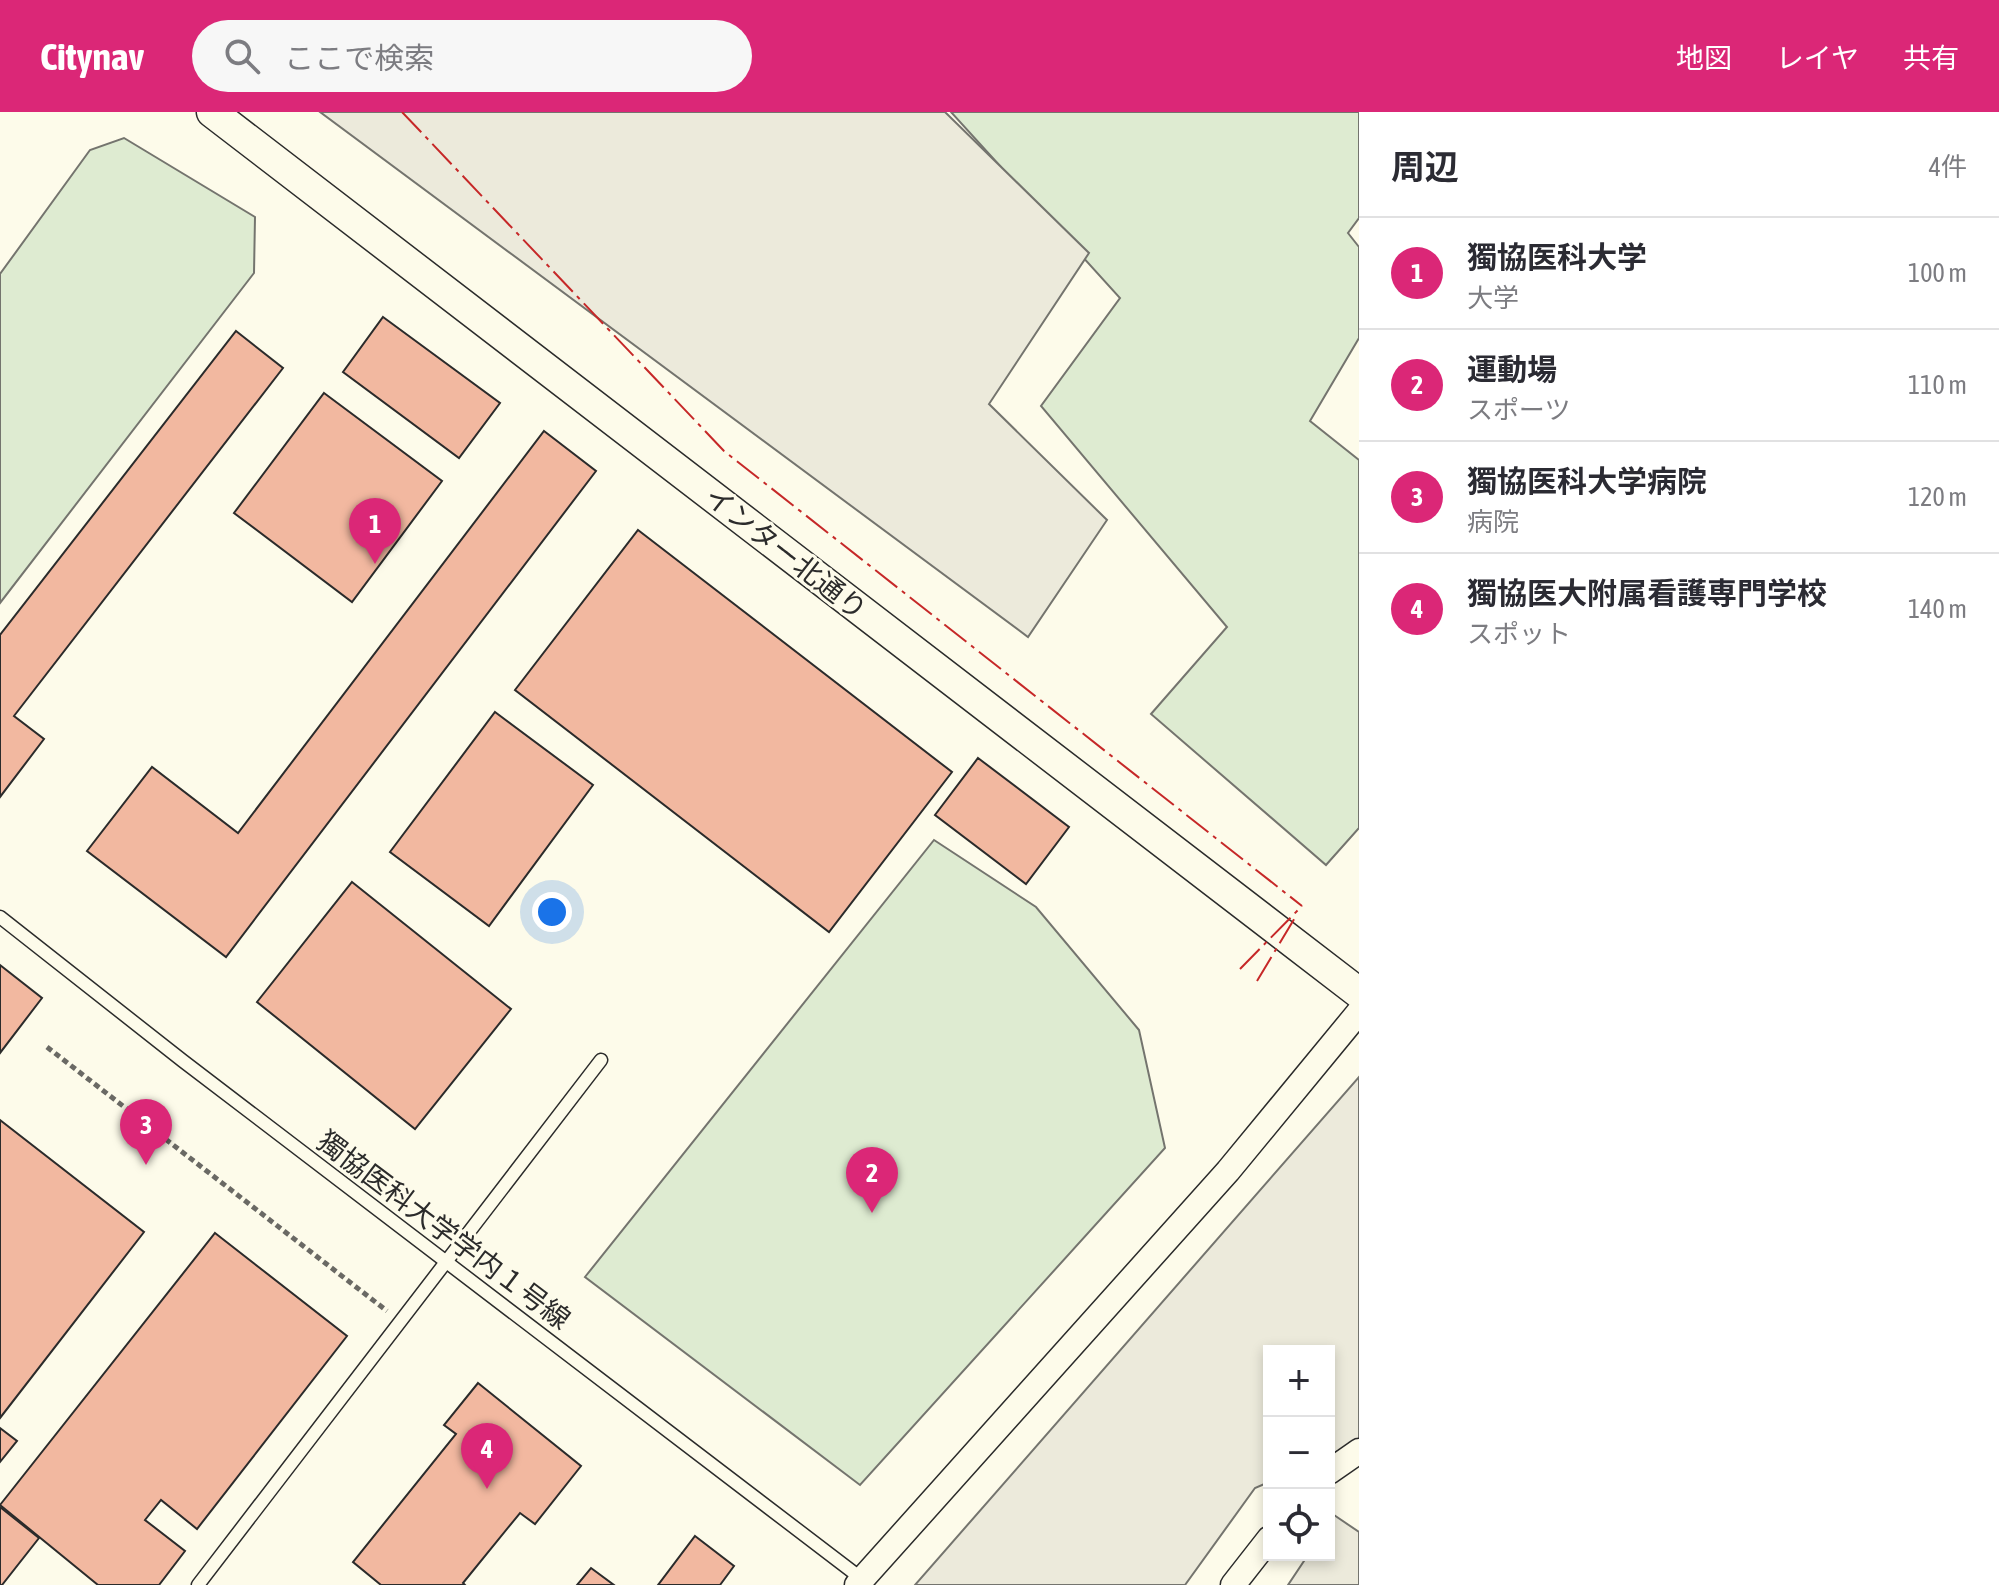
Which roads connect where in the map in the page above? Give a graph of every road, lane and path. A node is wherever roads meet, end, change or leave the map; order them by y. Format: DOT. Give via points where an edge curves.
graph roads {
  1 [pos="212,112"];
  2 [pos="0,917"];
  3 [pos="1359,993"];
  4 [pos="1359,1012"];
  5 [pos="47,1047"];
  6 [pos="601,1060"];
  7 [pos="445,1261"];
  8 [pos="400,1320"];
  9 [pos="1359,1451"];
  10 [pos="1335,1468"];
  11 [pos="1263,1547"];
  12 [pos="859,1582"];
  13 [pos="198,1585"];
  14 [pos="1233,1585"];
  1 -- 3 [label="street, インター北通り"];
  2 -- 7 [label="lane, 獨協医科大学学内１号線"];
  4 -- 12 [label="street" via="1228,1171"];
  5 -- 8 [label="path"];
  6 -- 7 [label="lane"];
  7 -- 8 [label="lane"];
  7 -- 12 [label="lane, 獨協医科大学学内１号線"];
  8 -- 13 [label="lane"];
  9 -- 10 [label="street"];
  11 -- 14 [label="street"];
}
